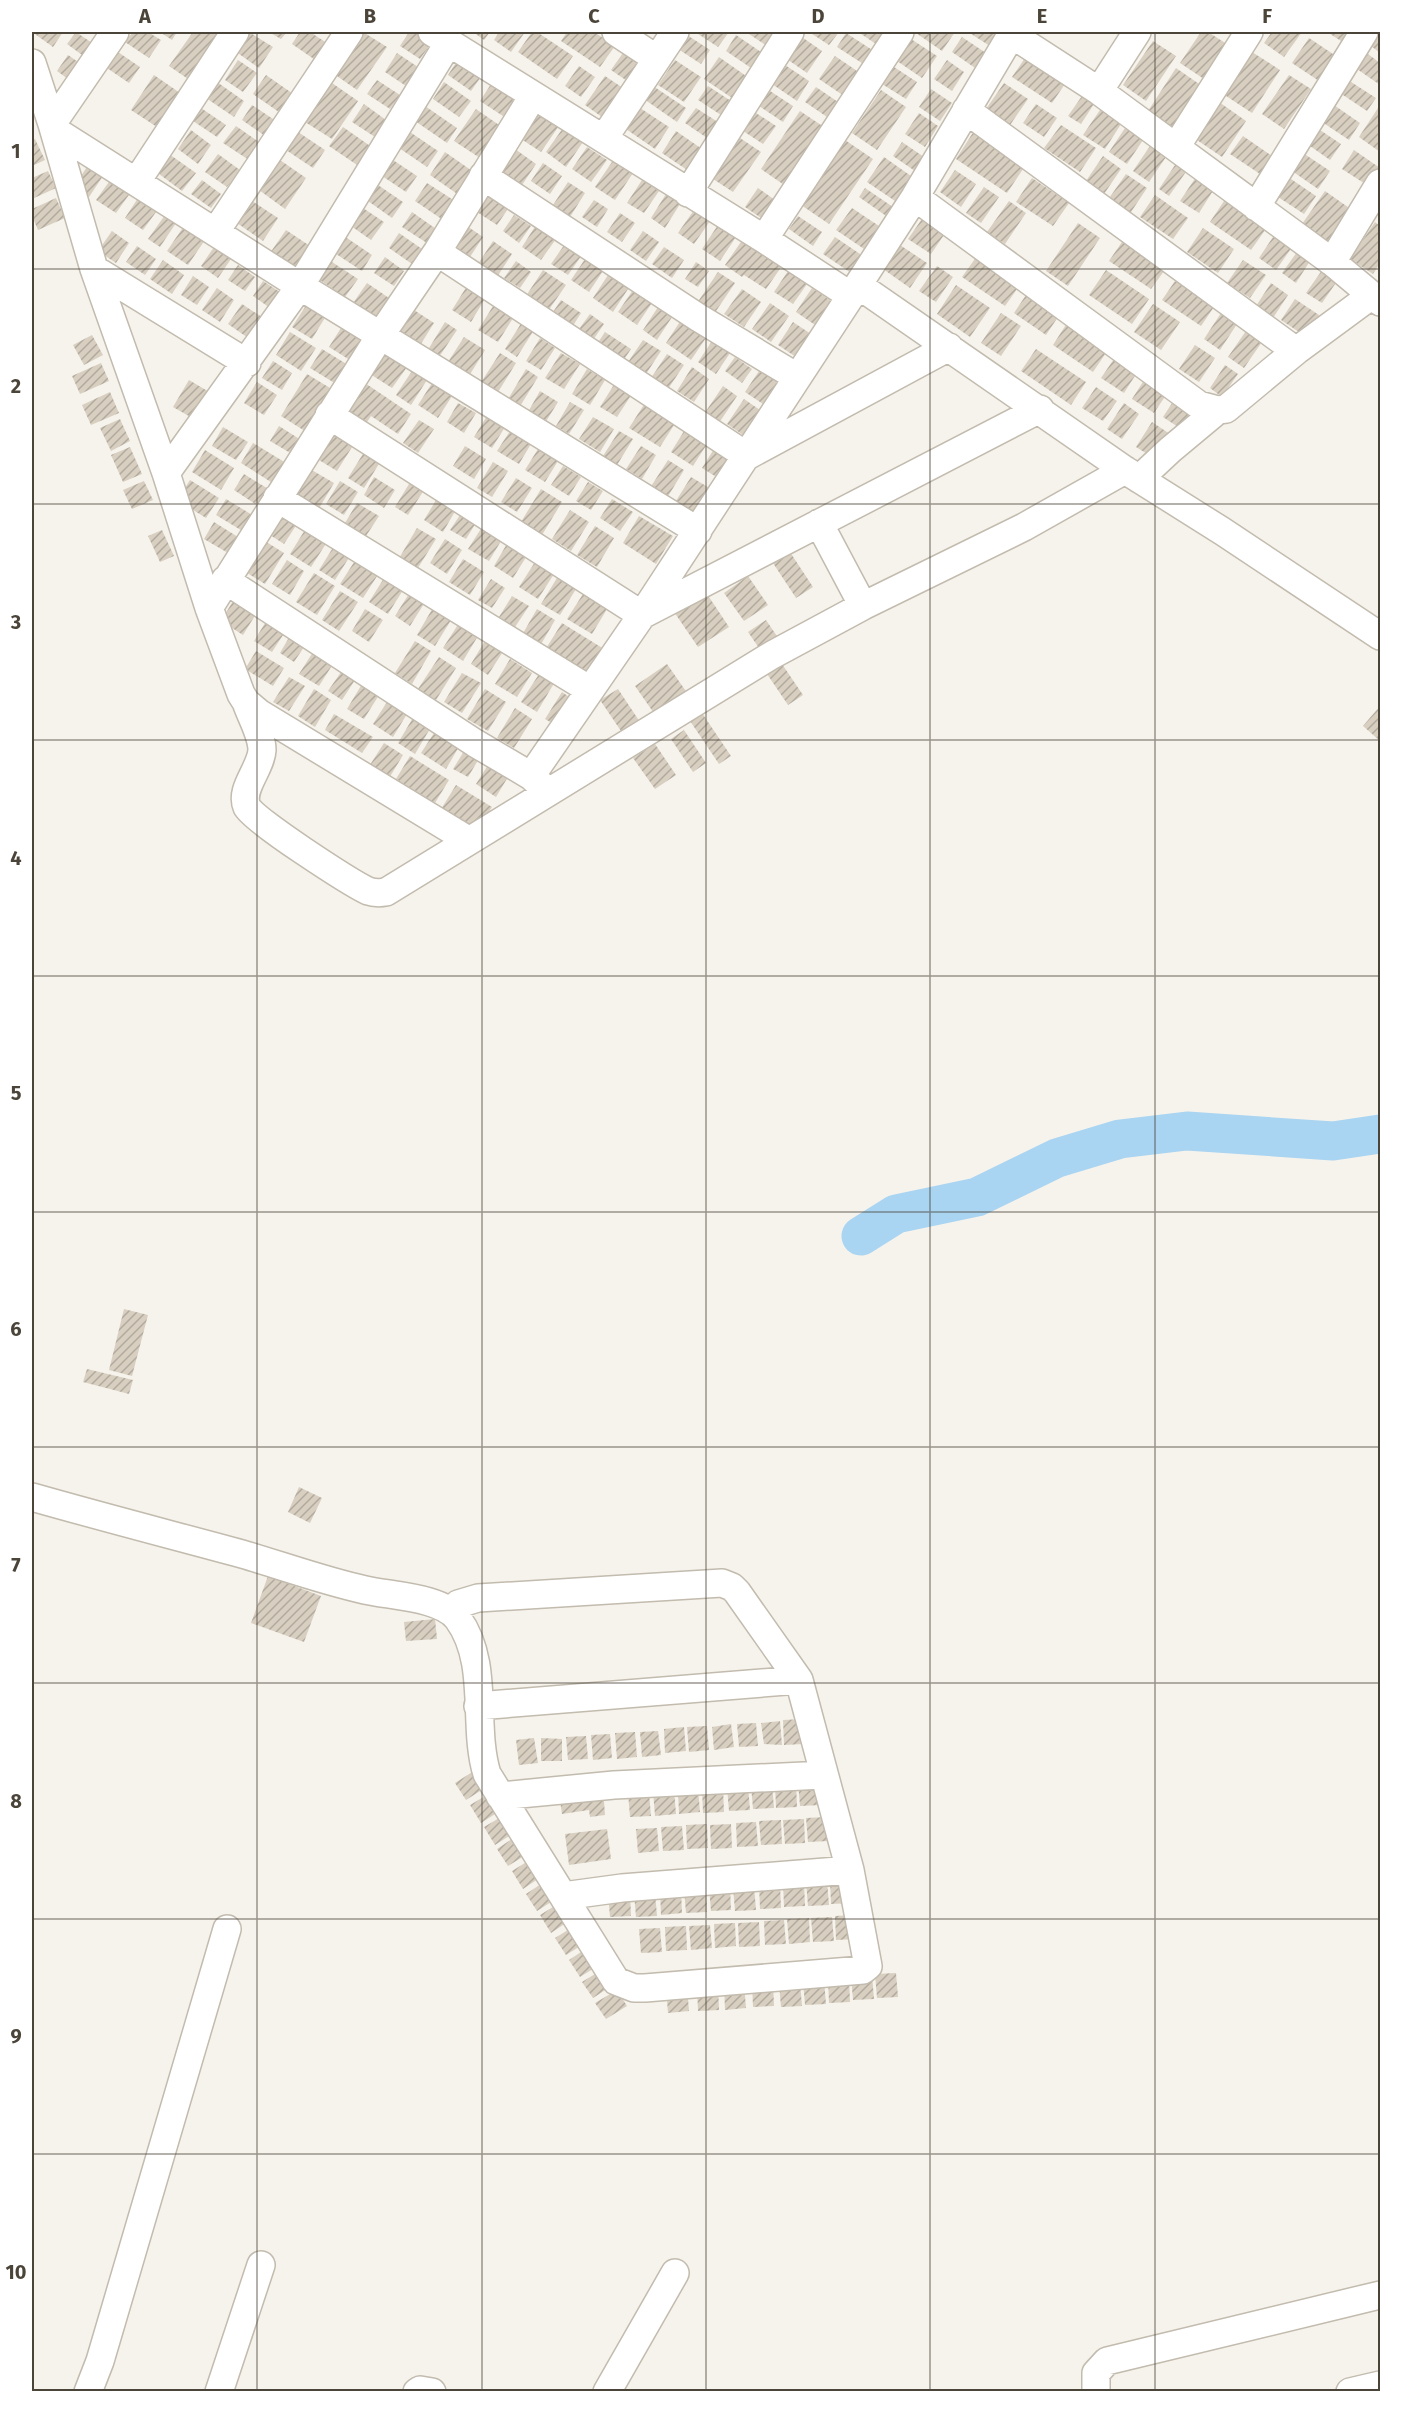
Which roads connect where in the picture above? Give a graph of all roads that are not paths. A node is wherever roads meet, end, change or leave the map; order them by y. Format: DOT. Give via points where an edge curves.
graph roads {
  1 [pos="115,32"];
  2 [pos="235,32"];
  3 [pos="349,32"];
  4 [pos="616,32"];
  5 [pos="675,32"];
  6 [pos="790,32"];
  7 [pos="900,32"];
  8 [pos="1137,32"];
  9 [pos="1249,32"];
  10 [pos="1364,32"];
  11 [pos="1012,33"];
  12 [pos="440,37"];
  13 [pos="657,59"];
  14 [pos="32,63"];
  15 [pos="1099,91"];
  16 [pos="533,96"];
  17 [pos="966,110"];
  18 [pos="53,127"];
  19 [pos="604,138"];
  20 [pos="1176,147"];
  21 [pos="483,176"];
  22 [pos="137,181"];
  23 [pos="1380,183"];
  24 [pos="688,193"];
  25 [pos="915,197"];
  26 [pos="1256,207"];
  27 [pos="216,231"];
  28 [pos="764,239"];
  29 [pos="437,252"];
  30 [pos="1332,262"];
  31 [pos="94,269"];
  32 [pos="300,286"];
  33 [pos="854,291"];
  34 [pos="1376,298"];
  35 [pos="380,336"];
  36 [pos="949,347"];
  37 [pos="1296,351"];
  38 [pos="247,363"];
  39 [pos="797,377"];
  40 [pos="1040,409"];
  41 [pos="1218,410"];
  42 [pos="329,416"];
  43 [pos="747,456"];
  44 [pos="166,473"];
  45 [pos="1132,475"];
  46 [pos="277,498"];
  47 [pos="819,523"];
  48 [pos="698,531"];
  49 [pos="225,580"];
  50 [pos="863,606"];
  51 [pos="209,608"];
  52 [pos="642,615"];
  53 [pos="1380,636"];
  54 [pos="590,690"];
  55 [pos="246,702"];
  56 [pos="540,784"];
  57 [pos="468,840"];
  58 [pos="32,1497"];
  59 [pos="451,1611"];
  60 [pos="799,1680"];
  61 [pos="478,1706"];
  62 [pos="824,1775"];
  63 [pos="500,1796"];
  64 [pos="850,1870"];
  65 [pos="563,1896"];
  66 [pos="227,1929"];
  67 [pos="261,2265"];
  68 [pos="675,2273"];
  69 [pos="1380,2295"];
  70 [pos="1380,2385"];
  71 [pos="88,2391"];
  72 [pos="219,2391"];
  73 [pos="417,2391"];
  74 [pos="432,2391"];
  75 [pos="608,2391"];
  76 [pos="1096,2391"];
  77 [pos="1350,2391"];
  1 -- 18 [label="street"];
  2 -- 22 [label="street"];
  3 -- 27 [label="street"];
  4 -- 13 [label="street"];
  5 -- 13 [label="street"];
  6 -- 24 [label="street"];
  7 -- 28 [label="street"];
  8 -- 15 [label="street"];
  9 -- 20 [label="street"];
  10 -- 26 [label="street"];
  11 -- 15 [label="street"];
  11 -- 17 [label="street"];
  12 -- 16 [label="street"];
  12 -- 32 [label="street"];
  13 -- 19 [label="street"];
  14 -- 18 [label="street"];
  15 -- 20 [label="street"];
  16 -- 19 [label="street"];
  16 -- 21 [label="street"];
  17 -- 25 [label="street"];
  17 -- 37 [label="street"];
  18 -- 22 [label="street"];
  18 -- 31 [label="street"];
  19 -- 24 [label="street"];
  20 -- 26 [label="street"];
  21 -- 29 [label="street"];
  21 -- 39 [label="street" via="699,318"];
  22 -- 27 [label="street"];
  23 -- 30 [label="street"];
  24 -- 28 [label="street"];
  25 -- 33 [label="street"];
  25 -- 41 [label="street" via="1199,405"];
  26 -- 30 [label="street"];
  27 -- 32 [label="street"];
  28 -- 33 [label="street"];
  29 -- 35 [label="street"];
  29 -- 43 [label="street"];
  30 -- 34 [label="street"];
  31 -- 38 [label="street"];
  31 -- 44 [label="street"];
  32 -- 35 [label="street"];
  32 -- 38 [label="street"];
  33 -- 36 [label="street"];
  33 -- 39 [label="street"];
  34 -- 37 [label="street"];
  35 -- 42 [label="street"];
  35 -- 48 [label="street"];
  36 -- 40 [label="street"];
  36 -- 43 [label="street"];
  37 -- 41 [label="street" via="1226,409"];
  38 -- 44 [label="street"];
  39 -- 43 [label="street"];
  40 -- 45 [label="street"];
  40 -- 47 [label="street"];
  41 -- 45 [label="street"];
  42 -- 46 [label="street"];
  42 -- 52 [label="street"];
  43 -- 48 [label="street"];
  44 -- 51 [label="street"];
  45 -- 50 [label="street"];
  45 -- 53 [label="street"];
  46 -- 49 [label="street"];
  46 -- 54 [label="street"];
  47 -- 50 [label="street"];
  47 -- 52 [label="street"];
  48 -- 52 [label="street"];
  49 -- 51 [label="street"];
  49 -- 56 [label="street"];
  50 -- 56 [label="street"];
  51 -- 55 [label="street"];
  52 -- 54 [label="street"];
  54 -- 56 [label="street"];
  55 -- 57 [label="street"];
  55 -- 57 [label="street" via="262,749 247,790 247,807 349,879 369,891 386,892"];
  56 -- 57 [label="street"];
  58 -- 59 [label="street" via="363,1589 438,1604"];
  59 -- 60 [label="street" via="458,1604 478,1598 723,1583 737,1592"];
  59 -- 61 [label="street" via="469,1642"];
  60 -- 61 [label="street"];
  60 -- 62 [label="street"];
  61 -- 63 [label="street" via="482,1758"];
  62 -- 63 [label="street" via="614,1785"];
  62 -- 64 [label="street"];
  63 -- 65 [label="street"];
  64 -- 65 [label="street"];
  64 -- 65 [label="street" via="869,1964 863,1970 634,1988 616,1981"];
  66 -- 71 [label="street"];
  67 -- 72 [label="street"];
  68 -- 75 [label="street"];
  69 -- 76 [label="street" via="1107,2361 1096,2373"];
  70 -- 77 [label="street"];
  73 -- 74 [label="street"];
}
